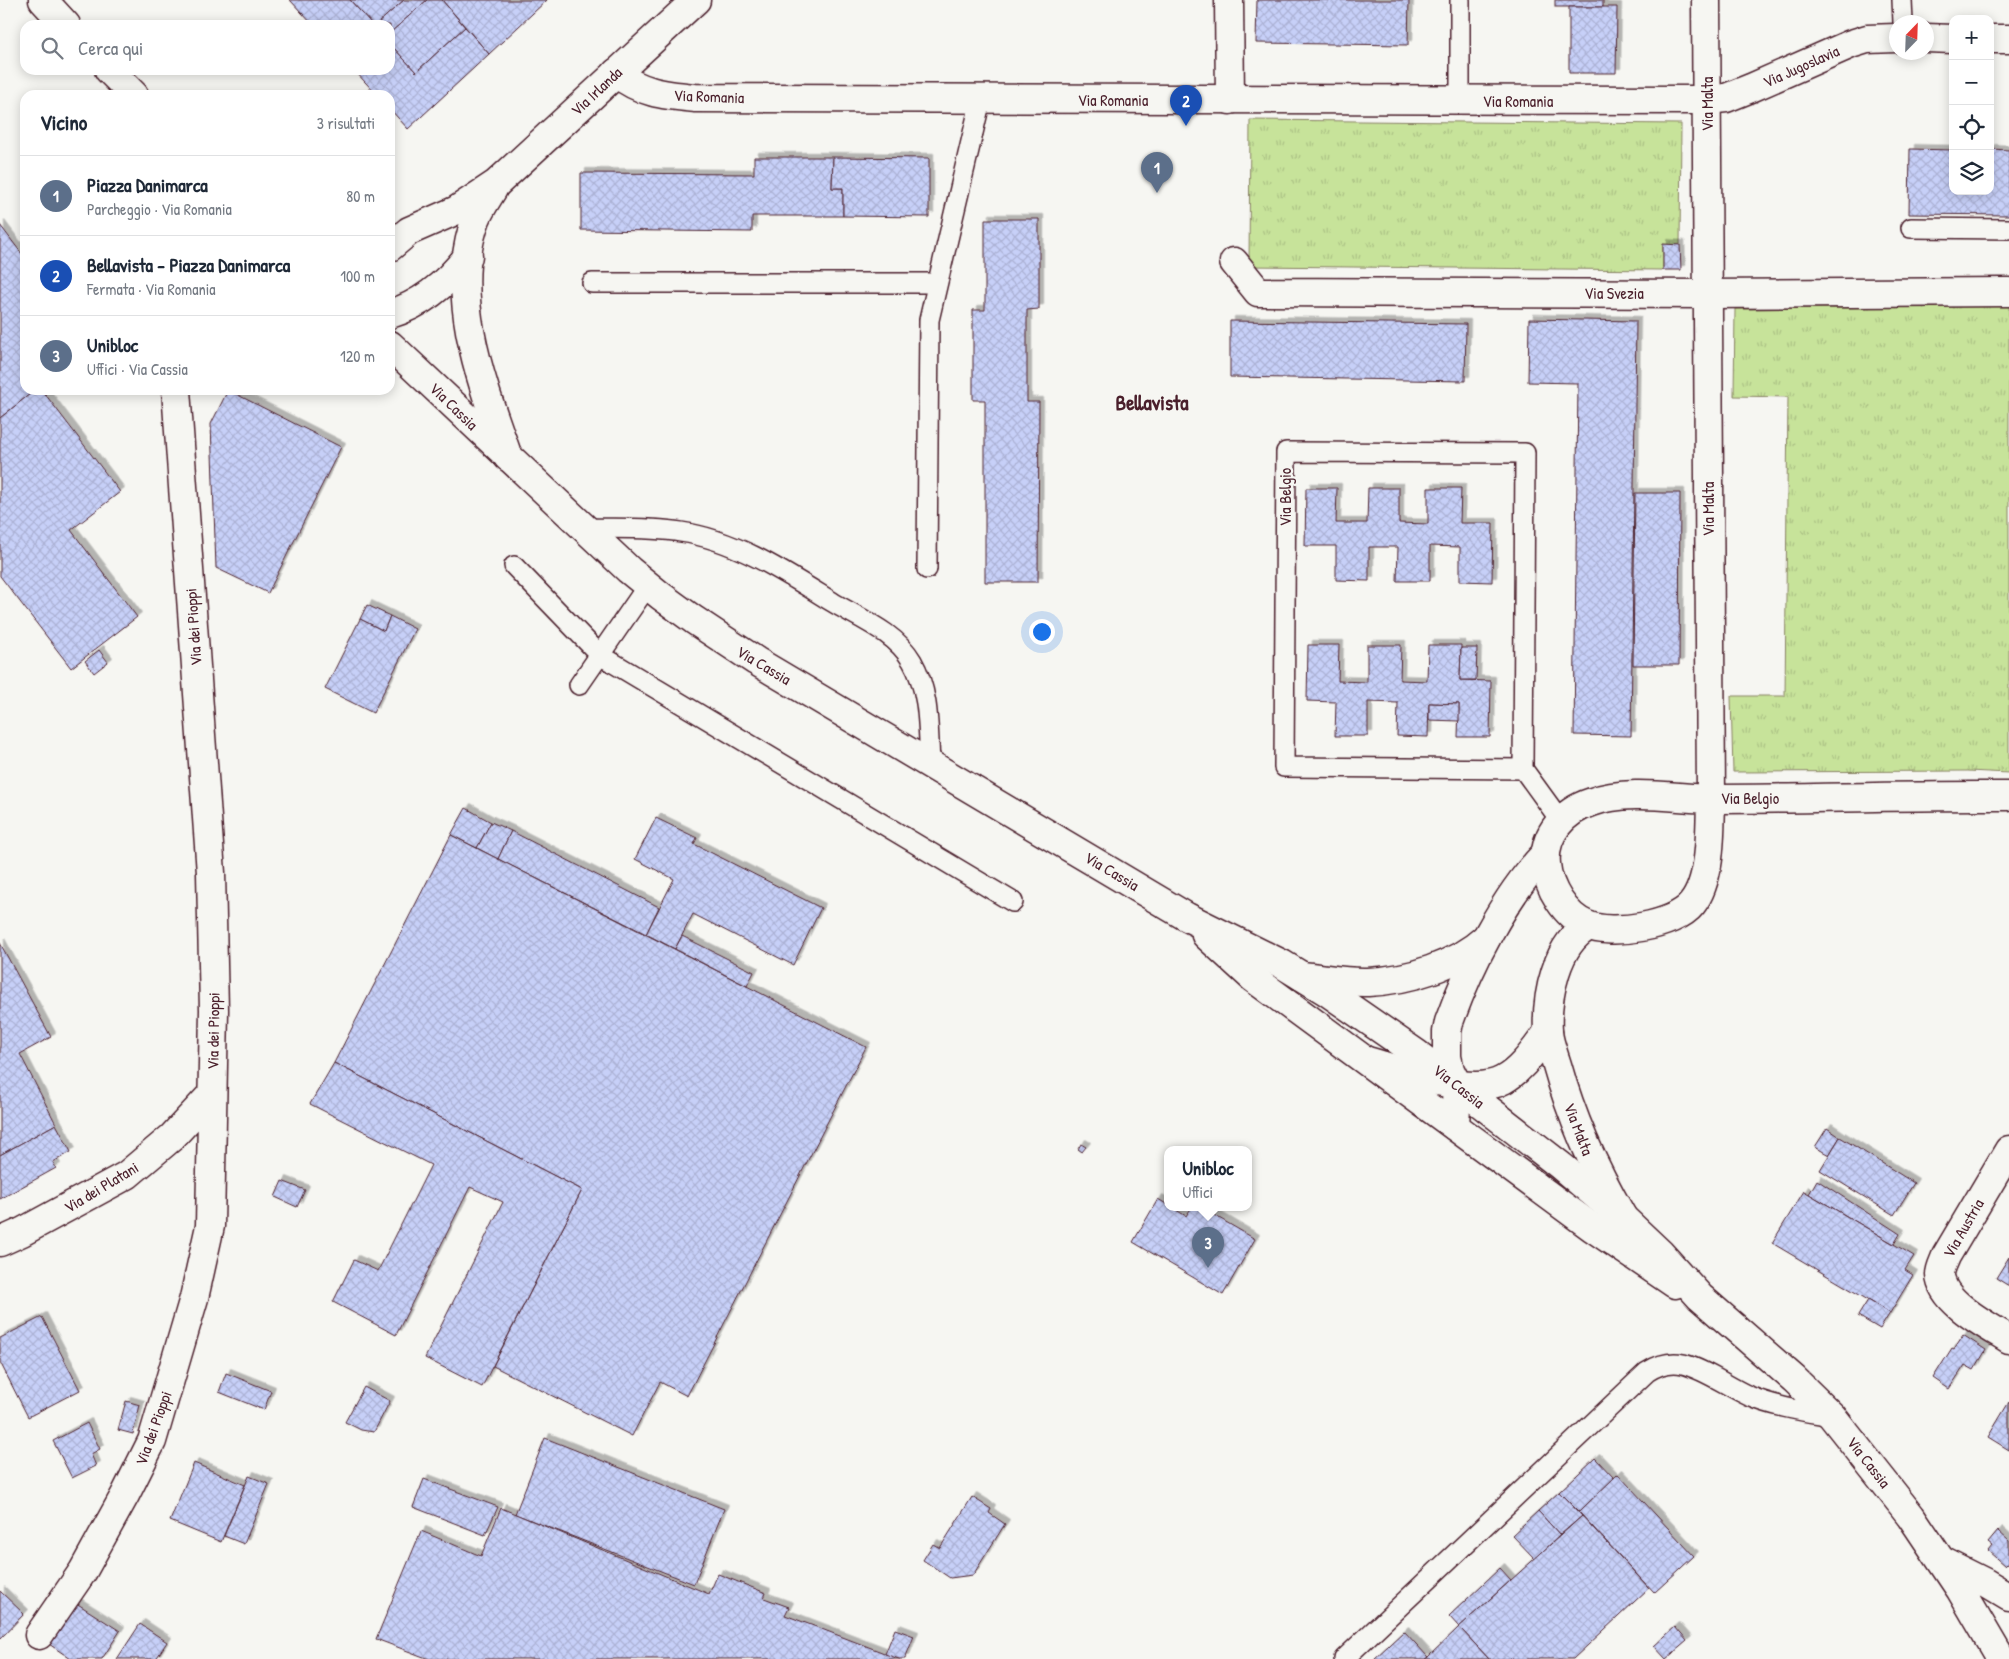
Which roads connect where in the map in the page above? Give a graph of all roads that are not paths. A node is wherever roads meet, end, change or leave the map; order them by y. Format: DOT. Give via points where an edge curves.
graph roads {
  1 [pos="44,0"];
  2 [pos="696,0"];
  3 [pos="1229,0"];
  4 [pos="1460,0"];
  5 [pos="1706,0"];
  6 [pos="1902,0"];
  7 [pos="1903,15"];
  8 [pos="62,20"];
  9 [pos="1889,38"];
  10 [pos="1934,38"];
  11 [pos="1949,39"];
  12 [pos="1994,39"];
  13 [pos="2009,39"];
  14 [pos="616,73"];
  15 [pos="114,75"];
  16 [pos="129,90"];
  17 [pos="981,99"];
  18 [pos="1230,100"];
  19 [pos="1707,100"];
  20 [pos="1460,101"];
  21 [pos="496,184"];
  22 [pos="420,225"];
  23 [pos="1911,228"];
  24 [pos="2009,229"];
  25 [pos="395,230"];
  26 [pos="395,242"];
  27 [pos="468,256"];
  28 [pos="1234,262"];
  29 [pos="592,283"];
  30 [pos="937,284"];
  31 [pos="2009,292"];
  32 [pos="1707,294"];
  33 [pos="395,312"];
  34 [pos="395,350"];
  35 [pos="176,395"];
  36 [pos="508,457"];
  37 [pos="582,528"];
  38 [pos="514,566"];
  39 [pos="928,569"];
  40 [pos="648,585"];
  41 [pos="600,655"];
  42 [pos="579,685"];
  43 [pos="930,764"];
  44 [pos="1524,769"];
  45 [pos="2009,796"];
  46 [pos="1711,798"];
  47 [pos="1560,820"];
  48 [pos="1545,854"];
  49 [pos="1013,902"];
  50 [pos="1187,917"];
  51 [pos="1589,926"];
  52 [pos="1487,937"];
  53 [pos="1302,976"];
  54 [pos="1548,1032"];
  55 [pos="1365,1060"];
  56 [pos="1457,1084"];
  57 [pos="211,1095"];
  58 [pos="1455,1126"];
  59 [pos="2009,1150"];
  60 [pos="1624,1219"];
  61 [pos="0,1242"];
  62 [pos="1700,1296"];
  63 [pos="2009,1340"];
  64 [pos="1832,1416"];
  65 [pos="1942,1561"];
  66 [pos="2009,1597"];
  67 [pos="39,1635"];
  68 [pos="1344,1659"];
  69 [pos="2001,1659"];
  1 -- 8 [label="street"];
  2 -- 14 [label="street, Via Irlanda"];
  3 -- 18 [label="street"];
  4 -- 20 [label="lane"];
  5 -- 19 [label="street, Via Malta"];
  6 -- 7 [label="lane"];
  9 -- 19 [label="street, Via Jugoslavia" via="1867,39 1851,44 1726,98"];
  10 -- 11 [label="street"];
  12 -- 13 [label="street"];
  14 -- 17 [label="street, Via Romania" via="645,90 695,98"];
  14 -- 21 [label="street, Via Irlanda"];
  15 -- 16 [label="street"];
  17 -- 18 [label="street, Via Romania"];
  17 -- 30 [label="lane"];
  18 -- 20 [label="street, Via Romania"];
  19 -- 20 [label="street, Via Romania"];
  19 -- 32 [label="street, Via Malta"];
  21 -- 22 [label="street, Via Irlanda" via="457,210"];
  21 -- 27 [label="street, Via Irlanda" via="476,219"];
  22 -- 25 [label="street, Via Irlanda"];
  22 -- 26 [label="street, Via Irlanda"];
  23 -- 24 [label="lane"];
  27 -- 33 [label="street, Via Irlanda" via="436,290"];
  27 -- 36 [label="street, Via Irlanda" via="470,331 480,373"];
  28 -- 32 [label="street, Via Svezia" via="1258,292"];
  29 -- 30 [label="lane"];
  30 -- 39 [label="lane" via="929,320"];
  31 -- 32 [label="street, Via Svezia"];
  32 -- 46 [label="street, Via Malta"];
  34 -- 36 [label="street, Via Cassia"];
  35 -- 57 [label="street, Via dei Pioppi" via="211,873 214,1010"];
  36 -- 37 [label="street, Via Cassia"];
  37 -- 40 [label="street, Via Cassia"];
  37 -- 43 [label="lane" via="682,532 718,542 767,563 883,632 905,649 919,673 927,705"];
  38 -- 41 [label="lane"];
  40 -- 41 [label="lane"];
  40 -- 43 [label="street, Via Cassia" via="756,661"];
  41 -- 42 [label="lane"];
  41 -- 49 [label="lane"];
  43 -- 50 [label="street, Via Cassia"];
  44 -- 44 [label="lane, Via Belgio" via="1525,453 1286,452 1284,767"];
  44 -- 47 [label="lane"];
  45 -- 46 [label="street, Via Belgio"];
  46 -- 47 [label="street, Via Belgio" via="1614,797 1584,805"];
  46 -- 51 [label="street, Via Malta" via="1708,858 1696,898 1687,910 1667,921 1648,926 1606,929"];
  47 -- 48 [label="street, Via Malta"];
  48 -- 51 [label="street, Via Malta" via="1555,894 1568,912"];
  48 -- 52 [label="street, Via Malta" via="1529,870"];
  50 -- 53 [label="street, Via Cassia"];
  50 -- 55 [label="street, Via Cassia" via="1253,978"];
  51 -- 54 [label="street, Via Malta" via="1575,935 1558,963 1551,993"];
  52 -- 53 [label="street, Via Malta" via="1452,961 1402,978 1367,982"];
  52 -- 56 [label="street, Via Malta" via="1454,1008 1447,1032 1447,1057"];
  53 -- 56 [label="street, Via Cassia"];
  54 -- 56 [label="street" via="1519,1068 1502,1081 1484,1085"];
  54 -- 60 [label="street, Via Malta" via="1589,1157"];
  55 -- 56 [label="street" via="1430,1080"];
  55 -- 58 [label="street, Via Cassia"];
  56 -- 58 [label="street, Via Malta"];
  56 -- 60 [label="street, Via Cassia"];
  57 -- 61 [label="street, Via dei Platani" via="172,1137 127,1175"];
  57 -- 67 [label="street, Via dei Pioppi" via="207,1243 159,1423 140,1466 83,1571"];
  58 -- 62 [label="street, Via Cassia" via="1647,1266"];
  59 -- 63 [label="street, Via Austria" via="1946,1256 1940,1274 1954,1301"];
  60 -- 62 [label="street, Via Cassia"];
  62 -- 64 [label="street, Via Cassia" via="1794,1378"];
  64 -- 65 [label="street, Via Cassia"];
  64 -- 68 [label="lane" via="1777,1406 1748,1396 1682,1364 1658,1366 1640,1379"];
  65 -- 66 [label="street"];
  65 -- 69 [label="street, Via Cassia"];
}
